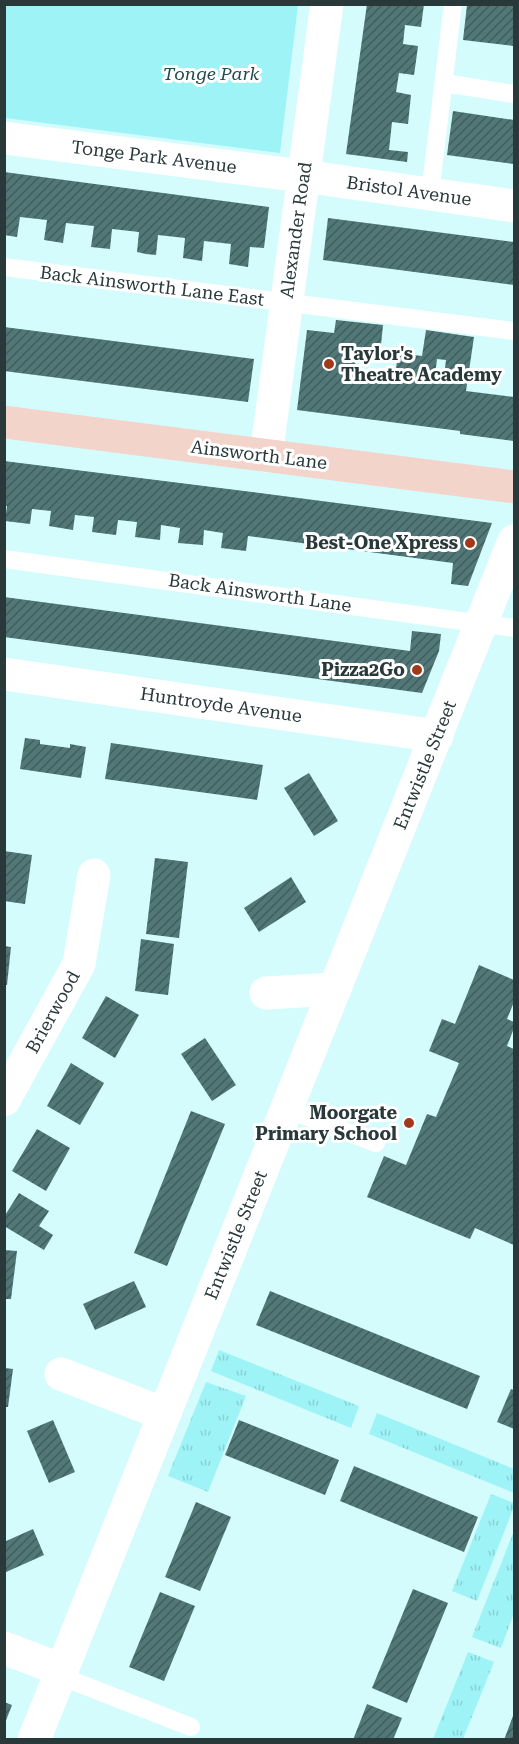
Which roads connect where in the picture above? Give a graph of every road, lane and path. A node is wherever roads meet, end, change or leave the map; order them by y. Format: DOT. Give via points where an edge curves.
graph roads {
  1 [pos="327,4"];
  2 [pos="453,4"];
  3 [pos="444,83"];
  4 [pos="514,93"];
  5 [pos="4,138"];
  6 [pos="303,176"];
  7 [pos="430,194"];
  8 [pos="514,206"];
  9 [pos="4,267"];
  10 [pos="286,303"];
  11 [pos="514,332"];
  12 [pos="4,422"];
  13 [pos="266,456"];
  14 [pos="514,487"];
  15 [pos="514,541"];
  16 [pos="4,559"];
  17 [pos="482,623"];
  18 [pos="514,628"];
  19 [pos="4,674"];
  20 [pos="437,736"];
  21 [pos="94,875"];
  22 [pos="335,989"];
  23 [pos="266,993"];
  24 [pos="5,1096"];
  25 [pos="287,1109"];
  26 [pos="376,1143"];
  27 [pos="61,1374"];
  28 [pos="164,1414"];
  29 [pos="4,1648"];
  30 [pos="61,1673"];
  31 [pos="191,1727"];
  32 [pos="34,1740"];
  1 -- 6 [label="street, Alexander Road"];
  2 -- 3 [label="lane"];
  3 -- 4 [label="lane"];
  3 -- 7 [label="lane"];
  5 -- 6 [label="street, Tonge Park Avenue"];
  6 -- 7 [label="street, Bristol Avenue"];
  6 -- 10 [label="street, Alexander Road"];
  7 -- 8 [label="street, Bristol Avenue"];
  9 -- 10 [label="lane, Back Ainsworth Lane East"];
  10 -- 11 [label="lane, Back Ainsworth Lane East"];
  10 -- 13 [label="street, Alexander Road"];
  12 -- 13 [label="main road, Ainsworth Lane"];
  13 -- 14 [label="main road, Ainsworth Lane"];
  15 -- 17 [label="street, Entwistle Street"];
  16 -- 17 [label="lane, Back Ainsworth Lane"];
  17 -- 18 [label="lane, Back Ainsworth Lane"];
  17 -- 20 [label="street, Entwistle Street"];
  19 -- 20 [label="street, Huntroyde Avenue"];
  20 -- 22 [label="street, Entwistle Street"];
  21 -- 24 [label="street, Brierwood" via="73,922 80,964"];
  22 -- 23 [label="street"];
  22 -- 25 [label="street, Entwistle Street"];
  25 -- 26 [label="lane"];
  25 -- 28 [label="street, Entwistle Street"];
  27 -- 28 [label="street"];
  28 -- 30 [label="street, Entwistle Street"];
  29 -- 30 [label="street"];
  30 -- 31 [label="lane"];
  30 -- 32 [label="street, Entwistle Street"];
}
